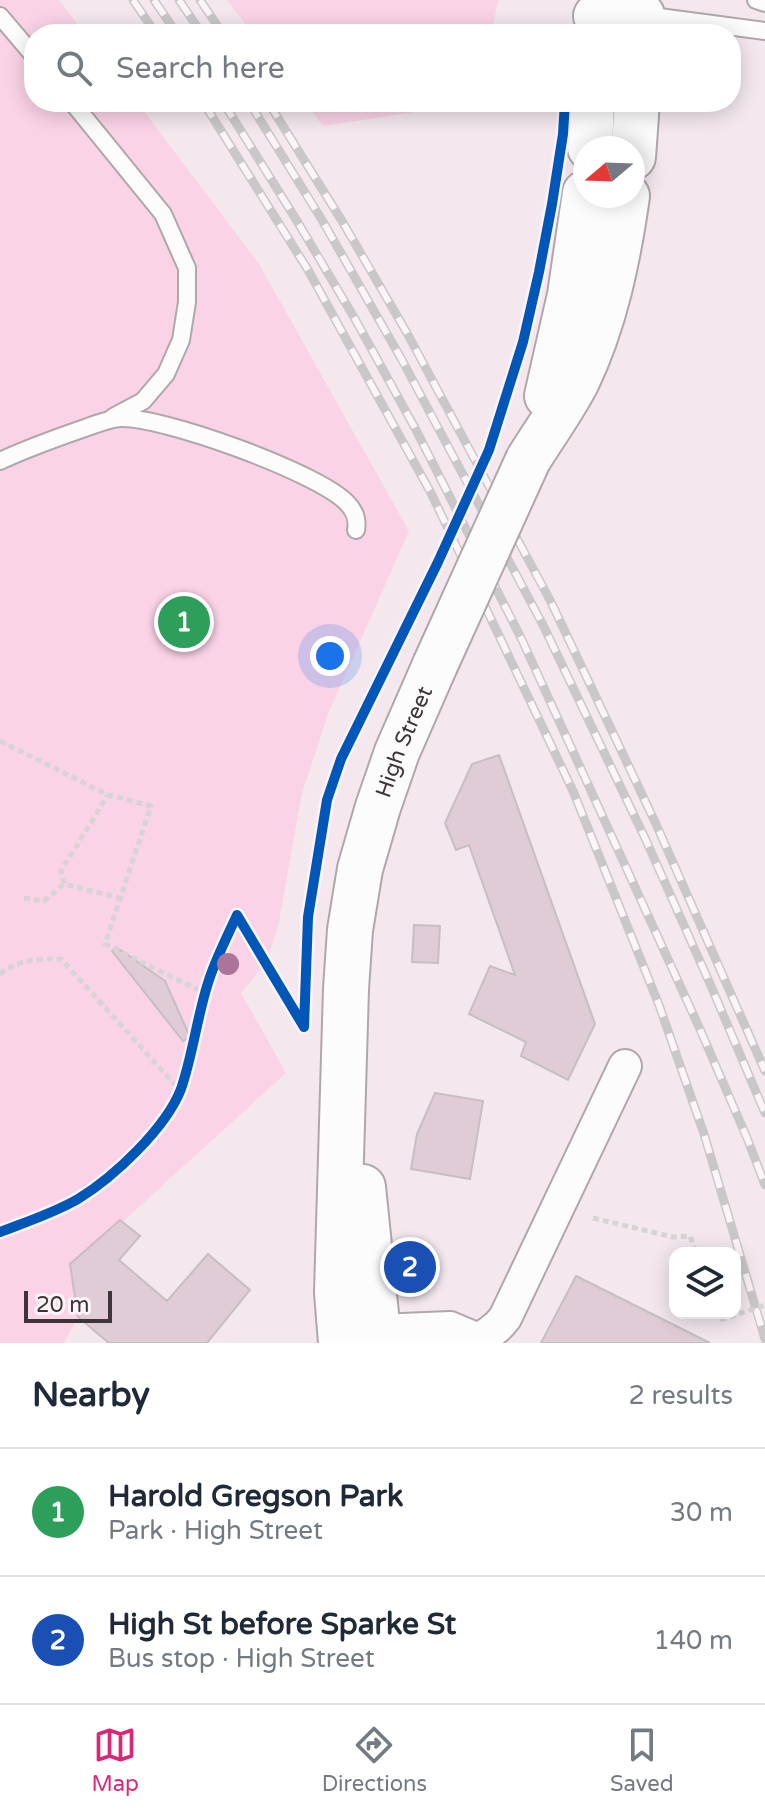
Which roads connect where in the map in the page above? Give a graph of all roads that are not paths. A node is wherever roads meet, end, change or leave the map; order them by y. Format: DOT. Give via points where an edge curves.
graph roads {
  1 [pos="756,0"];
  2 [pos="765,3"];
  3 [pos="0,16"];
  4 [pos="641,16"];
  5 [pos="596,17"];
  6 [pos="707,24"];
  7 [pos="741,28"];
  8 [pos="765,31"];
  9 [pos="24,44"];
  10 [pos="80,112"];
  11 [pos="592,112"];
  12 [pos="636,112"];
  13 [pos="591,136"];
  14 [pos="635,136"];
  15 [pos="583,208"];
  16 [pos="625,208"];
  17 [pos="104,422"];
  18 [pos="528,460"];
  19 [pos="0,461"];
  20 [pos="356,530"];
  21 [pos="345,1041"];
  22 [pos="625,1066"];
  23 [pos="365,1341"];
  24 [pos="477,1342"];
  1 -- 2 [label="lane"];
  3 -- 9 [label="lane"];
  4 -- 5 [label="main road"];
  4 -- 6 [label="lane"];
  7 -- 8 [label="lane"];
  10 -- 17 [label="lane" via="163,214 187,268 181,340 166,374 143,401"];
  11 -- 13 [label="main road"];
  12 -- 14 [label="main road"];
  15 -- 18 [label="main road, High Street" via="570,295"];
  16 -- 18 [label="main road, High Street" via="600,324 576,381"];
  17 -- 19 [label="lane"];
  17 -- 20 [label="lane" via="120,418 156,424 269,460 345,500 356,514"];
  18 -- 21 [label="main road, High Street, bridge" via="397,752 378,807 350,930"];
  21 -- 23 [label="main road, High Street"];
  21 -- 23 [label="main road, High Street" via="337,1292"];
  22 -- 24 [label="street" via="505,1318"];
  23 -- 24 [label="street" via="450,1328"];
}
